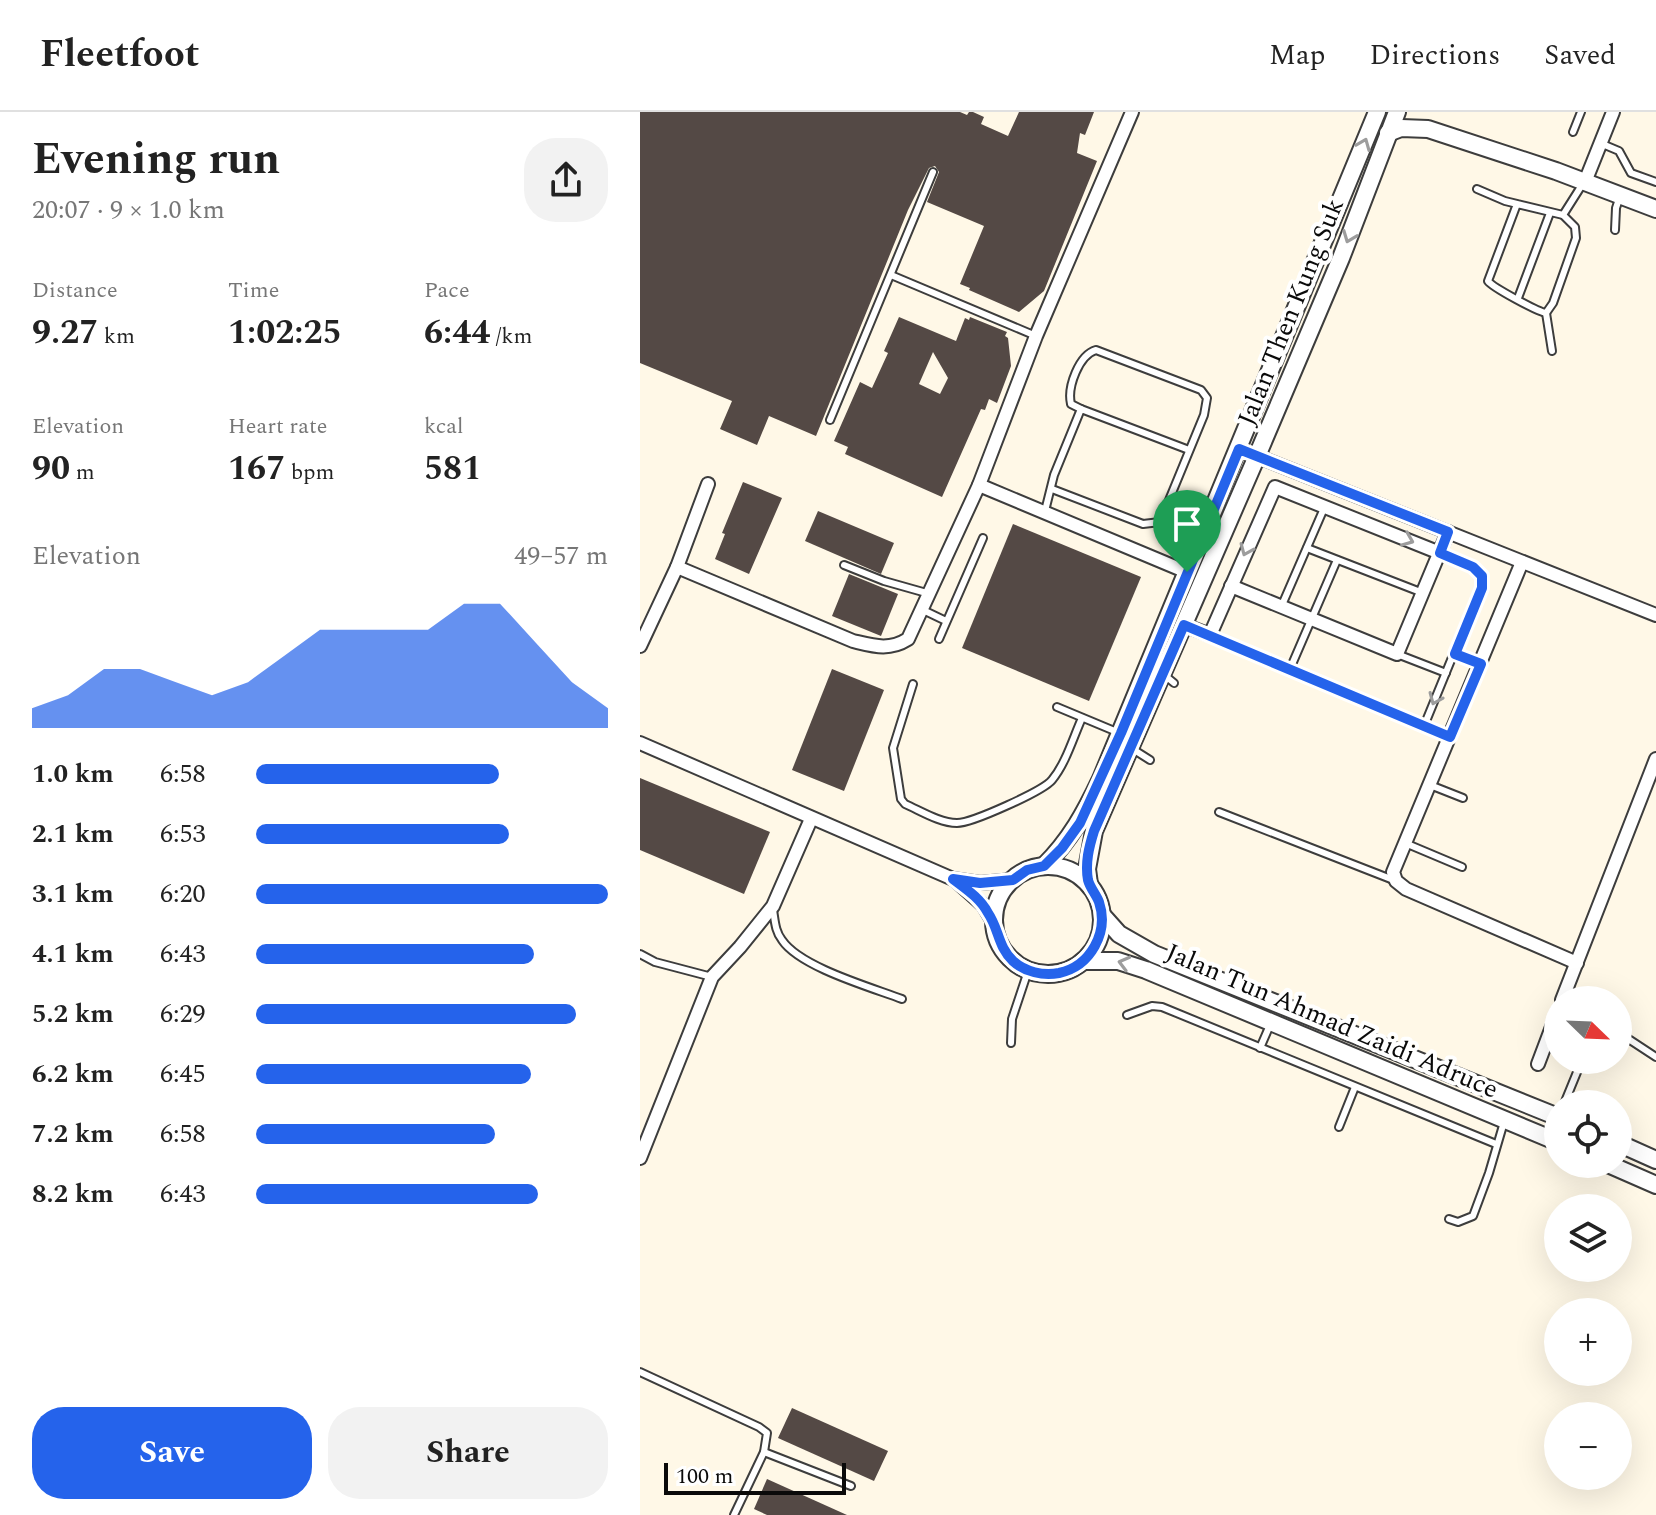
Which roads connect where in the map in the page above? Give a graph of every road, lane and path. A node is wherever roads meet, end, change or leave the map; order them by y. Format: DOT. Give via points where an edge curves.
graph roads {
  1 [pos="1132,112"];
  2 [pos="1377,112"];
  3 [pos="1397,112"];
  4 [pos="1413,112"];
  5 [pos="1581,112"];
  6 [pos="1613,112"];
  7 [pos="1428,129"];
  8 [pos="1573,132"];
  9 [pos="1388,133"];
  10 [pos="1600,143"];
  11 [pos="933,172"];
  12 [pos="1585,182"];
  13 [pos="1656,182"];
  14 [pos="1477,189"];
  15 [pos="1620,196"];
  16 [pos="1517,204"];
  17 [pos="1656,209"];
  18 [pos="1550,213"];
  19 [pos="1563,215"];
  20 [pos="1615,230"];
  21 [pos="891,275"];
  22 [pos="1518,298"];
  23 [pos="1546,313"];
  24 [pos="1036,336"];
  25 [pos="1552,351"];
  26 [pos="1081,409"];
  27 [pos="830,420"];
  28 [pos="1239,449"];
  29 [pos="1189,450"];
  30 [pos="1257,456"];
  31 [pos="708,484"];
  32 [pos="979,485"];
  33 [pos="1052,489"];
  34 [pos="1368,500"];
  35 [pos="1325,506"];
  36 [pos="1045,511"];
  37 [pos="1359,520"];
  38 [pos="1448,532"];
  39 [pos="983,538"];
  40 [pos="1307,548"];
  41 [pos="1440,553"];
  42 [pos="1337,560"];
  43 [pos="1522,562"];
  44 [pos="844,565"];
  45 [pos="677,567"];
  46 [pos="1187,572"];
  47 [pos="1231,586"];
  48 [pos="1423,593"];
  49 [pos="930,594"];
  50 [pos="1281,606"];
  51 [pos="923,610"];
  52 [pos="1656,615"];
  53 [pos="1311,619"];
  54 [pos="946,621"];
  55 [pos="1184,625"];
  56 [pos="1210,635"];
  57 [pos="939,639"];
  58 [pos="640,646"];
  59 [pos="1397,654"];
  60 [pos="1455,654"];
  61 [pos="1481,664"];
  62 [pos="1290,669"];
  63 [pos="1446,673"];
  64 [pos="913,684"];
  65 [pos="1057,707"];
  66 [pos="1082,718"];
  67 [pos="1424,726"];
  68 [pos="1121,733"];
  69 [pos="1450,737"];
  70 [pos="640,743"];
  71 [pos="1131,748"];
  72 [pos="1656,759"];
  73 [pos="1150,760"];
  74 [pos="1430,785"];
  75 [pos="1463,798"];
  76 [pos="1219,812"];
  77 [pos="811,819"];
  78 [pos="1405,843"];
  79 [pos="1044,866"];
  80 [pos="1462,867"];
  81 [pos="953,879"];
  82 [pos="1013,880"];
  83 [pos="1396,881"];
  84 [pos="1089,884"];
  85 [pos="773,906"];
  86 [pos="1102,915"];
  87 [pos="995,925"];
  88 [pos="640,954"];
  89 [pos="1084,961"];
  90 [pos="1577,963"];
  91 [pos="1028,971"];
  92 [pos="712,977"];
  93 [pos="1568,986"];
  94 [pos="902,999"];
  95 [pos="1127,1015"];
  96 [pos="1271,1022"];
  97 [pos="1632,1041"];
  98 [pos="1011,1043"];
  99 [pos="1260,1048"];
  100 [pos="1544,1048"];
  101 [pos="1656,1057"];
  102 [pos="1538,1064"];
  103 [pos="1355,1087"];
  104 [pos="1544,1111"];
  105 [pos="1505,1119"];
  106 [pos="1339,1127"];
  107 [pos="644,1135"];
  108 [pos="1544,1136"];
  109 [pos="1496,1144"];
  110 [pos="1632,1149"];
  111 [pos="640,1158"];
  112 [pos="1656,1160"];
  113 [pos="1632,1174"];
  114 [pos="1656,1185"];
  115 [pos="1449,1219"];
  116 [pos="640,1372"];
  117 [pos="764,1452"];
  118 [pos="851,1486"];
  119 [pos="734,1515"];
  1 -- 24 [label="street"];
  28 -- 2 [label="street, Jalan Then Kung Suk, one-way"];
  3 -- 9 [label="street, Jalan Then Kung Suk"];
  4 -- 7 [label="street"];
  5 -- 8 [label="lane"];
  6 -- 10 [label="street"];
  7 -- 9 [label="street"];
  7 -- 12 [label="street"];
  9 -- 30 [label="street, Jalan Then Kung Suk, one-way"];
  10 -- 12 [label="street"];
  10 -- 13 [label="lane" via="1619,151 1631,173"];
  11 -- 21 [label="lane"];
  12 -- 15 [label="street"];
  12 -- 19 [label="lane"];
  14 -- 16 [label="lane"];
  15 -- 17 [label="street"];
  15 -- 20 [label="lane"];
  16 -- 18 [label="lane"];
  16 -- 22 [label="lane" via="1488,281"];
  18 -- 19 [label="lane"];
  18 -- 22 [label="lane"];
  19 -- 23 [label="lane" via="1575,227 1576,238"];
  21 -- 24 [label="lane"];
  21 -- 27 [label="lane"];
  22 -- 23 [label="lane"];
  23 -- 25 [label="lane"];
  24 -- 32 [label="street"];
  26 -- 29 [label="lane"];
  26 -- 29 [label="lane" via="1071,404 1069,394 1084,356 1107,352 1205,393 1208,404"];
  26 -- 33 [label="lane"];
  28 -- 30 [label="street"];
  28 -- 46 [label="street, Jalan Then Kung Suk"];
  29 -- 33 [label="lane" via="1163,518 1154,524"];
  30 -- 34 [label="street"];
  30 -- 55 [label="street, Jalan Then Kung Suk"];
  31 -- 45 [label="street"];
  32 -- 36 [label="street"];
  32 -- 49 [label="street"];
  33 -- 36 [label="lane"];
  34 -- 37 [label="street"];
  34 -- 38 [label="street"];
  35 -- 37 [label="street"];
  35 -- 40 [label="lane"];
  35 -- 47 [label="street, one-way" via="1275,487"];
  36 -- 46 [label="street"];
  37 -- 41 [label="street, one-way"];
  38 -- 41 [label="street"];
  38 -- 43 [label="street"];
  39 -- 54 [label="lane"];
  40 -- 42 [label="lane"];
  40 -- 50 [label="lane"];
  41 -- 48 [label="street"];
  41 -- 60 [label="lane" via="1482,576"];
  42 -- 48 [label="lane"];
  42 -- 53 [label="lane"];
  43 -- 52 [label="street"];
  43 -- 61 [label="street"];
  44 -- 49 [label="lane"];
  45 -- 51 [label="street" via="880,648 908,639"];
  45 -- 58 [label="street"];
  46 -- 68 [label="street, Jalan Then Kung Suk"];
  47 -- 50 [label="street"];
  47 -- 56 [label="street"];
  48 -- 59 [label="street"];
  49 -- 51 [label="street"];
  50 -- 53 [label="street"];
  51 -- 54 [label="lane"];
  53 -- 59 [label="street"];
  53 -- 62 [label="lane"];
  54 -- 57 [label="lane"];
  55 -- 56 [label="street"];
  55 -- 71 [label="street, Jalan Then Kung Suk" via="1168,678"];
  56 -- 62 [label="lane"];
  59 -- 63 [label="lane"];
  60 -- 61 [label="lane"];
  60 -- 63 [label="lane"];
  61 -- 69 [label="street"];
  62 -- 67 [label="lane"];
  63 -- 67 [label="lane, one-way"];
  64 -- 66 [label="lane" via="893,748 901,799 947,822 962,823 1040,791 1059,770"];
  65 -- 66 [label="lane"];
  66 -- 68 [label="lane"];
  67 -- 69 [label="lane"];
  68 -- 79 [label="street, Jalan Then Kung Suk" via="1080,823"];
  69 -- 74 [label="street"];
  70 -- 77 [label="street"];
  71 -- 73 [label="lane"];
  71 -- 84 [label="street, Jalan Then Kung Suk" via="1094,831"];
  72 -- 90 [label="street"];
  74 -- 75 [label="lane"];
  74 -- 78 [label="street"];
  76 -- 83 [label="lane"];
  77 -- 81 [label="street"];
  77 -- 85 [label="street"];
  78 -- 80 [label="lane"];
  78 -- 83 [label="street" via="1394,864"];
  79 -- 82 [label="street"];
  79 -- 84 [label="street" via="1068,870"];
  81 -- 82 [label="street"];
  81 -- 87 [label="street" via="983,905"];
  82 -- 87 [label="street" via="996,908"];
  83 -- 90 [label="street"];
  84 -- 86 [label="street"];
  85 -- 92 [label="street"];
  85 -- 94 [label="lane" via="776,931 801,959"];
  86 -- 89 [label="street" via="1098,940"];
  86 -- 104 [label="street, Jalan Tun Ahmad Zaidi Adruce" via="1119,934 1154,954"];
  87 -- 91 [label="street" via="1005,953"];
  88 -- 92 [label="lane"];
  89 -- 91 [label="street" via="1058,973"];
  96 -- 89 [label="street, Jalan Tun Ahmad Zaidi Adruce, one-way" via="1132,965"];
  90 -- 93 [label="street"];
  91 -- 98 [label="lane" via="1012,1019"];
  92 -- 107 [label="street"];
  95 -- 99 [label="lane" via="1162,1007"];
  96 -- 99 [label="lane"];
  96 -- 105 [label="street, Jalan Tun Ahmad Zaidi Adruce"];
  97 -- 101 [label="lane"];
  99 -- 103 [label="lane"];
  100 -- 102 [label="street"];
  103 -- 106 [label="lane"];
  103 -- 109 [label="lane"];
  105 -- 108 [label="street, Jalan Tun Ahmad Zaidi Adruce"];
  105 -- 109 [label="lane"];
  107 -- 111 [label="street"];
  109 -- 115 [label="lane" via="1473,1216 1458,1222"];
  110 -- 112 [label="street"];
  113 -- 114 [label="street"];
  116 -- 117 [label="lane" via="764,1429"];
  117 -- 118 [label="lane"];
  117 -- 119 [label="lane"];
}
